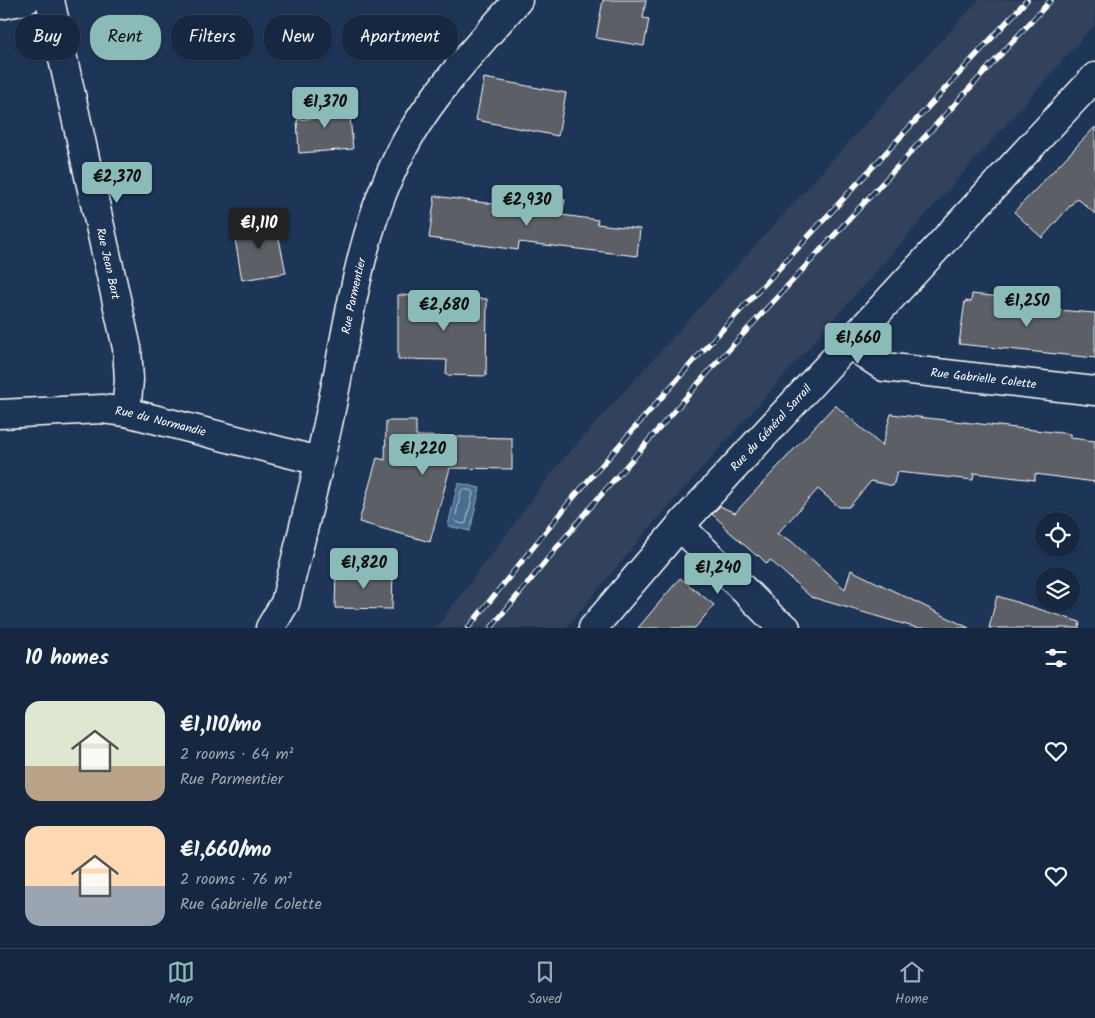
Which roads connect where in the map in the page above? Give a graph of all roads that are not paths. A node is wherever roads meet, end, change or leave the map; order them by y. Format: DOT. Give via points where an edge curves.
graph roads {
  1 [pos="26,0"];
  2 [pos="50,0"];
  3 [pos="518,0"];
  4 [pos="0,6"];
  5 [pos="1095,76"];
  6 [pos="849,344"];
  7 [pos="1095,391"];
  8 [pos="126,412"];
  9 [pos="0,414"];
  10 [pos="320,461"];
  11 [pos="680,526"];
  12 [pos="270,628"];
  13 [pos="593,628"];
  14 [pos="786,628"];
  1 -- 4 [label="street"];
  2 -- 8 [label="street, Rue Jean Bart" via="127,348"];
  3 -- 10 [label="street, Rue Parmentier" via="428,108 404,145 382,194 369,228 358,274"];
  5 -- 6 [label="street, Rue du Général Sarrail"];
  6 -- 7 [label="street, Rue Gabrielle Colette" via="884,367"];
  6 -- 11 [label="street, Rue du Général Sarrail"];
  8 -- 9 [label="street, Rue du Normandie" via="102,409"];
  8 -- 10 [label="street, Rue du Normandie"];
  10 -- 12 [label="street, Rue Parmentier" via="285,603"];
  11 -- 13 [label="street, Rue du Général Sarrail"];
  11 -- 14 [label="street" via="774,620"];
}
